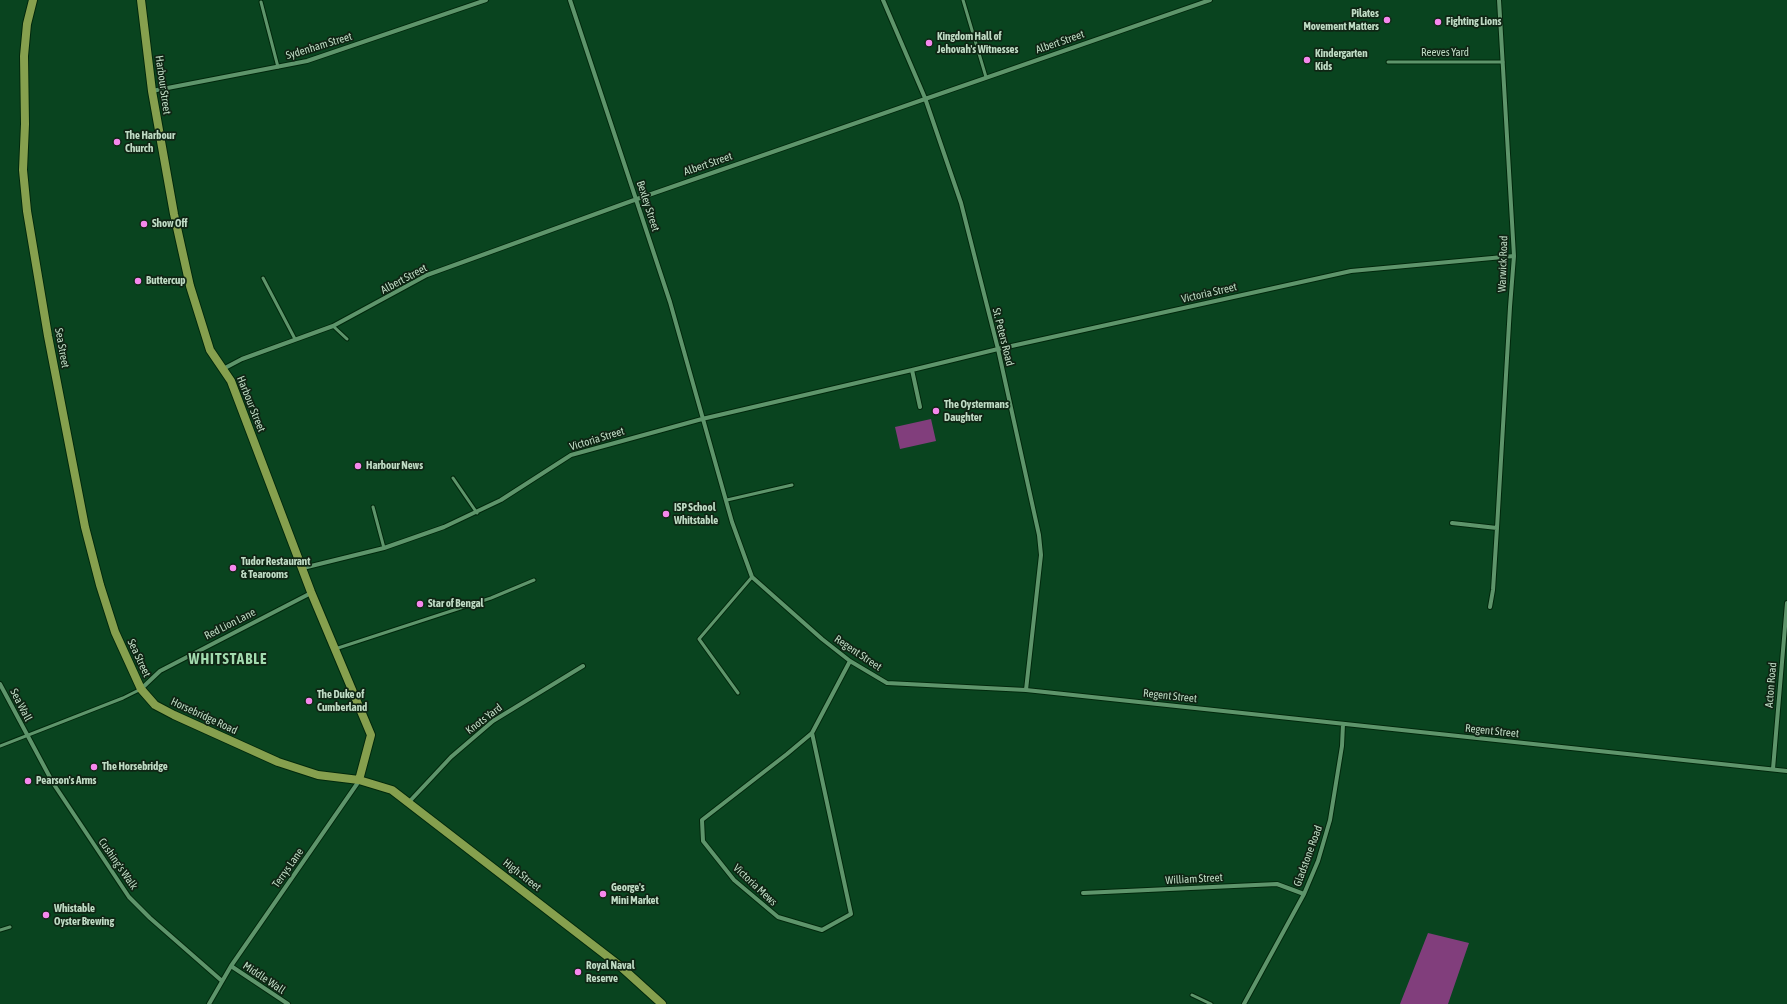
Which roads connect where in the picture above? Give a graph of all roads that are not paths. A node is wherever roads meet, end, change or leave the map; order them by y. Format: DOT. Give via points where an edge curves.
graph roads {
  1 [pos="33,0"];
  2 [pos="141,0"];
  3 [pos="486,0"];
  4 [pos="570,0"];
  5 [pos="883,0"];
  6 [pos="962,0"];
  7 [pos="1210,0"];
  8 [pos="1499,0"];
  9 [pos="261,2"];
  10 [pos="1388,62"];
  11 [pos="1503,62"];
  12 [pos="278,67"];
  13 [pos="986,77"];
  14 [pos="152,91"];
  15 [pos="925,98"];
  16 [pos="637,199"];
  17 [pos="1514,256"];
  18 [pos="263,278"];
  19 [pos="333,326"];
  20 [pos="295,339"];
  21 [pos="347,339"];
  22 [pos="998,350"];
  23 [pos="223,369"];
  24 [pos="912,370"];
  25 [pos="920,407"];
  26 [pos="702,419"];
  27 [pos="453,478"];
  28 [pos="792,485"];
  29 [pos="727,500"];
  30 [pos="373,507"];
  31 [pos="478,513"];
  32 [pos="1452,523"];
  33 [pos="1497,528"];
  34 [pos="384,548"];
  35 [pos="303,568"];
  36 [pos="752,577"];
  37 [pos="534,580"];
  38 [pos="311,592"];
  39 [pos="1787,603"];
  40 [pos="1490,607"];
  41 [pos="336,649"];
  42 [pos="850,661"];
  43 [pos="583,666"];
  44 [pos="0,684"];
  45 [pos="141,689"];
  46 [pos="1026,690"];
  47 [pos="738,693"];
  48 [pos="1343,724"];
  49 [pos="812,733"];
  50 [pos="26,735"];
  51 [pos="0,746"];
  52 [pos="1773,769"];
  53 [pos="1787,771"];
  54 [pos="359,780"];
  55 [pos="409,802"];
  56 [pos="1083,893"];
  57 [pos="1304,894"];
  58 [pos="10,927"];
  59 [pos="0,930"];
  60 [pos="231,966"];
  61 [pos="222,981"];
  62 [pos="1192,995"];
  63 [pos="209,1004"];
  64 [pos="288,1004"];
  65 [pos="662,1004"];
  66 [pos="1211,1004"];
  67 [pos="1244,1004"];
  1 -- 45 [label="main road, Sea Street" via="27,24 24,56 23,170 28,211 85,527 115,632"];
  2 -- 14 [label="main road, Harbour Street"];
  3 -- 12 [label="street, Sydenham Street" via="314,58"];
  4 -- 16 [label="street, Bexley Street"];
  5 -- 15 [label="street, St. Peters Road"];
  6 -- 13 [label="lane"];
  7 -- 13 [label="street, Albert Street"];
  8 -- 11 [label="street, Warwick Road"];
  9 -- 12 [label="lane"];
  10 -- 11 [label="lane, Reeves Yard"];
  11 -- 17 [label="street, Warwick Road"];
  12 -- 14 [label="street, Sydenham Street"];
  13 -- 15 [label="street, Albert Street"];
  14 -- 23 [label="main road, Harbour Street" via="190,286 210,350"];
  15 -- 16 [label="street, Albert Street"];
  15 -- 22 [label="street, St. Peters Road" via="961,204"];
  16 -- 19 [label="street, Albert Street" via="428,275"];
  16 -- 26 [label="street, Bexley Street" via="670,302"];
  17 -- 22 [label="street, Victoria Street" via="1350,271"];
  17 -- 33 [label="street, Warwick Road"];
  18 -- 20 [label="lane"];
  19 -- 20 [label="street, Albert Street"];
  19 -- 21 [label="lane"];
  20 -- 23 [label="street, Albert Street" via="242,358"];
  22 -- 24 [label="street, Victoria Street"];
  22 -- 46 [label="street, St. Peters Road" via="1039,535 1041,555"];
  23 -- 35 [label="main road, Harbour Street" via="231,381"];
  24 -- 25 [label="street"];
  24 -- 26 [label="street, Victoria Street"];
  26 -- 29 [label="street, Regent Street"];
  26 -- 31 [label="street, Victoria Street" via="571,455"];
  27 -- 31 [label="lane"];
  28 -- 29 [label="lane"];
  29 -- 36 [label="street, Regent Street" via="732,522"];
  30 -- 34 [label="lane"];
  31 -- 34 [label="street, Victoria Street"];
  32 -- 33 [label="street"];
  33 -- 40 [label="street, Warwick Road"];
  34 -- 35 [label="street, Victoria Street"];
  35 -- 38 [label="main road, Harbour Street"];
  36 -- 42 [label="street, Regent Street"];
  36 -- 47 [label="lane" via="699,640"];
  37 -- 41 [label="lane" via="491,598"];
  38 -- 41 [label="main road, Harbour Street"];
  38 -- 45 [label="street, Red Lion Lane" via="160,671"];
  39 -- 52 [label="street, Acton Road"];
  41 -- 54 [label="main road, Harbour Street" via="371,735"];
  42 -- 46 [label="street, Regent Street" via="887,683"];
  42 -- 49 [label="street, Victoria Mews"];
  43 -- 55 [label="street, Knots Yard" via="493,722 451,756"];
  44 -- 50 [label="street, Sea Wall"];
  45 -- 50 [label="lane"];
  45 -- 54 [label="main road, Horsebridge Road" via="155,704 174,715 278,762 318,775"];
  46 -- 48 [label="street, Regent Street"];
  48 -- 52 [label="street, Regent Street"];
  48 -- 57 [label="street, Gladstone Road" via="1330,820 1318,861"];
  49 -- 49 [label="street, Victoria Mews" via="702,820 703,841 734,880 778,917 822,930 850,914"];
  50 -- 51 [label="lane"];
  50 -- 61 [label="street, Cushing's Walk" via="53,783 130,897 150,918"];
  52 -- 53 [label="street, Regent Street"];
  54 -- 55 [label="main road, High Street" via="392,790"];
  54 -- 60 [label="street, Terrys Lane"];
  55 -- 65 [label="main road, High Street" via="614,961"];
  56 -- 57 [label="street, William Street" via="1276,884"];
  57 -- 67 [label="street, Gladstone Road"];
  58 -- 59 [label="lane"];
  60 -- 61 [label="street, Terrys Lane"];
  60 -- 64 [label="street, Middle Wall"];
  61 -- 63 [label="street, Terrys Lane"];
  62 -- 66 [label="lane"];
}
